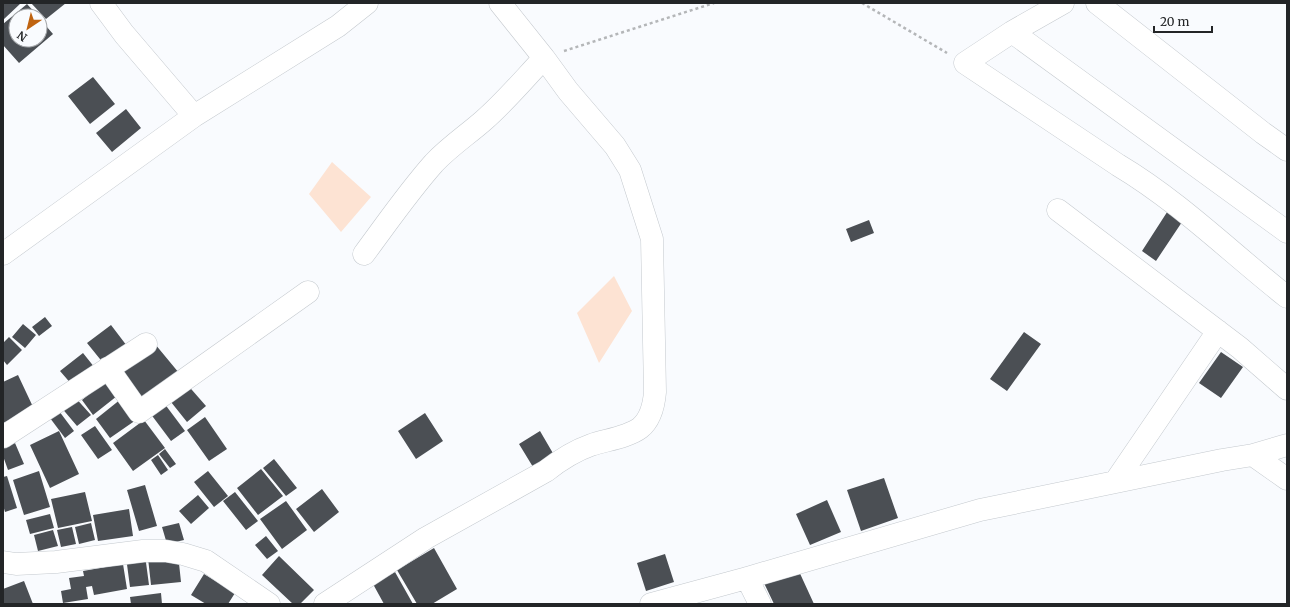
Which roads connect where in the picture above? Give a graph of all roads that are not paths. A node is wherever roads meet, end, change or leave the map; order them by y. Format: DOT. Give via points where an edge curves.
graph roads {
  1 [pos="102,3"];
  2 [pos="367,3"];
  3 [pos="500,3"];
  4 [pos="1063,3"];
  5 [pos="1097,3"];
  6 [pos="1012,32"];
  7 [pos="544,58"];
  8 [pos="194,116"];
  9 [pos="1287,150"];
  10 [pos="1058,210"];
  11 [pos="1287,232"];
  12 [pos="3,254"];
  13 [pos="364,254"];
  14 [pos="308,292"];
  15 [pos="1287,298"];
  16 [pos="1218,331"];
  17 [pos="146,344"];
  18 [pos="108,368"];
  19 [pos="1287,389"];
  20 [pos="3,437"];
  21 [pos="1287,445"];
  22 [pos="1253,455"];
  23 [pos="1287,479"];
  24 [pos="1115,482"];
  25 [pos="3,562"];
  26 [pos="747,578"];
  27 [pos="682,600"];
  28 [pos="269,604"];
  29 [pos="324,604"];
  30 [pos="651,604"];
  31 [pos="760,604"];
  1 -- 8 [label="street" via="124,34"];
  2 -- 8 [label="street" via="338,26"];
  3 -- 7 [label="street"];
  4 -- 6 [label="street"];
  5 -- 9 [label="street"];
  6 -- 11 [label="street"];
  6 -- 15 [label="street" via="965,63 1183,210"];
  7 -- 13 [label="street" via="499,106 434,163"];
  7 -- 29 [label="street" via="568,91 615,146 630,170 652,239 655,392 650,414 640,428 591,445 564,458 546,471 426,538"];
  8 -- 12 [label="street"];
  10 -- 16 [label="street"];
  14 -- 18 [label="street" via="139,412"];
  16 -- 19 [label="street"];
  16 -- 24 [label="street"];
  17 -- 18 [label="street"];
  18 -- 20 [label="street"];
  21 -- 22 [label="street"];
  22 -- 23 [label="street"];
  22 -- 24 [label="street"];
  24 -- 26 [label="street" via="980,510"];
  25 -- 28 [label="street" via="56,562 143,551 166,551 206,561"];
  26 -- 27 [label="street"];
  26 -- 31 [label="street"];
  27 -- 30 [label="street"];
}
